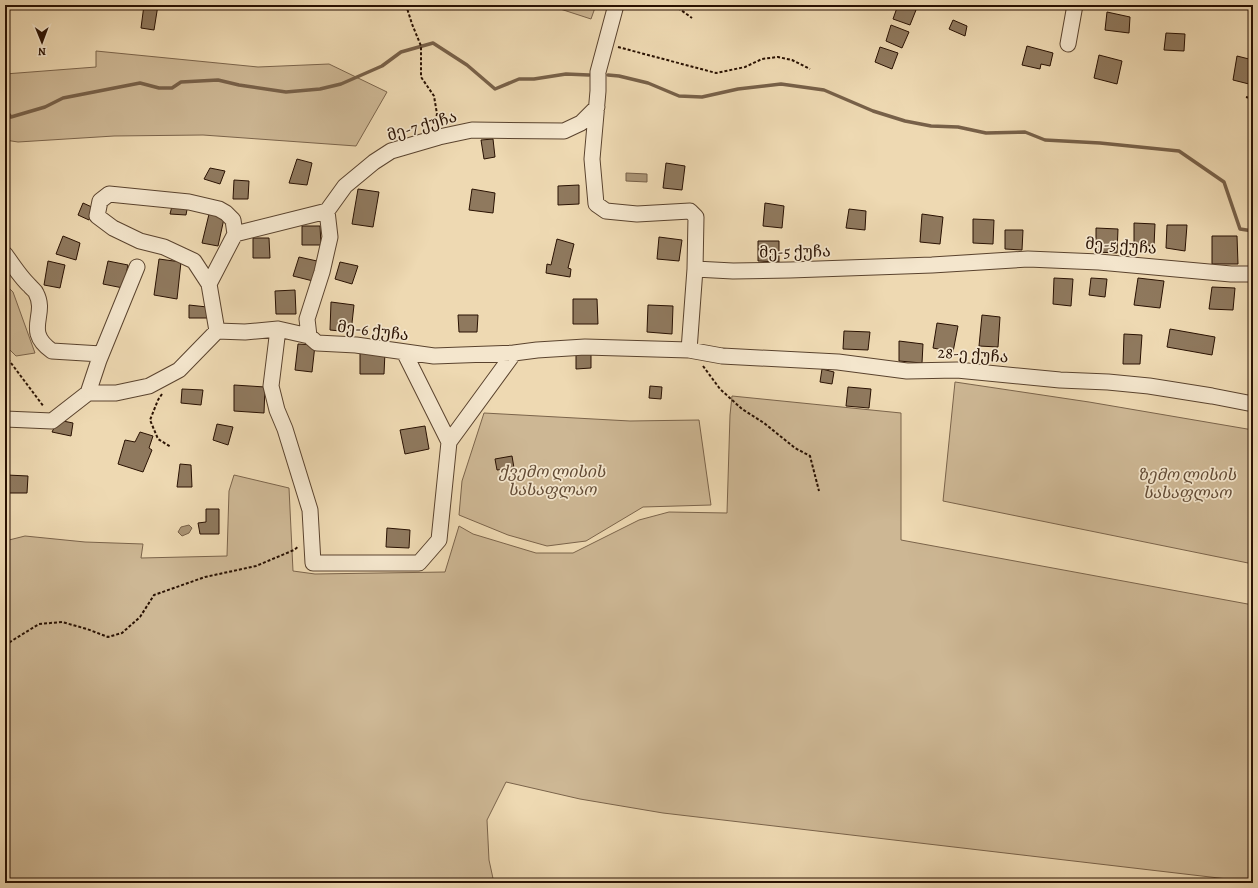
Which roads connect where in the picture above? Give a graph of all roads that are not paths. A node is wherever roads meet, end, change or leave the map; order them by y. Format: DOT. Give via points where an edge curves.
graph roads {
  1 [pos="616,5"];
  2 [pos="1075,5"];
  3 [pos="1068,44"];
  4 [pos="597,106"];
  5 [pos="327,211"];
  6 [pos="235,234"];
  7 [pos="5,254"];
  8 [pos="137,267"];
  9 [pos="695,269"];
  10 [pos="1253,274"];
  11 [pos="209,284"];
  12 [pos="278,329"];
  13 [pos="217,331"];
  14 [pos="309,336"];
  15 [pos="689,350"];
  16 [pos="404,352"];
  17 [pos="514,353"];
  18 [pos="101,354"];
  19 [pos="88,393"];
  20 [pos="1253,404"];
  21 [pos="5,419"];
  22 [pos="449,442"];
  1 -- 4 [label="street" via="598,72"];
  2 -- 3 [label="street"];
  4 -- 5 [label="street, მე-7 ქუჩა" via="581,123 564,131 472,130 391,151 345,186"];
  4 -- 9 [label="street" via="592,159 596,204 606,211 637,214 690,211 696,217"];
  5 -- 6 [label="street"];
  5 -- 14 [label="street" via="330,237 307,319"];
  6 -- 11 [label="street"];
  6 -- 11 [label="street" via="233,220 218,209 189,202 109,194 100,201 96,216 140,241 164,247 194,261"];
  7 -- 18 [label="street" via="36,291 40,302 36,325 38,335 46,347 52,351"];
  8 -- 18 [label="street"];
  9 -- 10 [label="street, მე-5 ქუჩა" via="733,271 932,266 1028,259"];
  9 -- 15 [label="street"];
  11 -- 13 [label="street"];
  12 -- 13 [label="street, მე-6 ქუჩა"];
  12 -- 14 [label="street, მე-6 ქუჩა"];
  12 -- 22 [label="street" via="271,386 310,510 312,563 419,563 439,540"];
  13 -- 19 [label="street" via="179,370 149,386 116,393"];
  14 -- 16 [label="street, მე-6 ქუჩა" via="317,343 356,344"];
  15 -- 17 [label="street, მე-6 ქუჩა" via="584,347"];
  15 -- 20 [label="street, 28-ე ქუჩა" via="722,356 838,362 907,371 957,370 1108,382"];
  16 -- 17 [label="street, მე-6 ქუჩა" via="434,356"];
  16 -- 22 [label="street"];
  17 -- 22 [label="street"];
  18 -- 19 [label="street"];
  19 -- 21 [label="street" via="52,421"];
}
